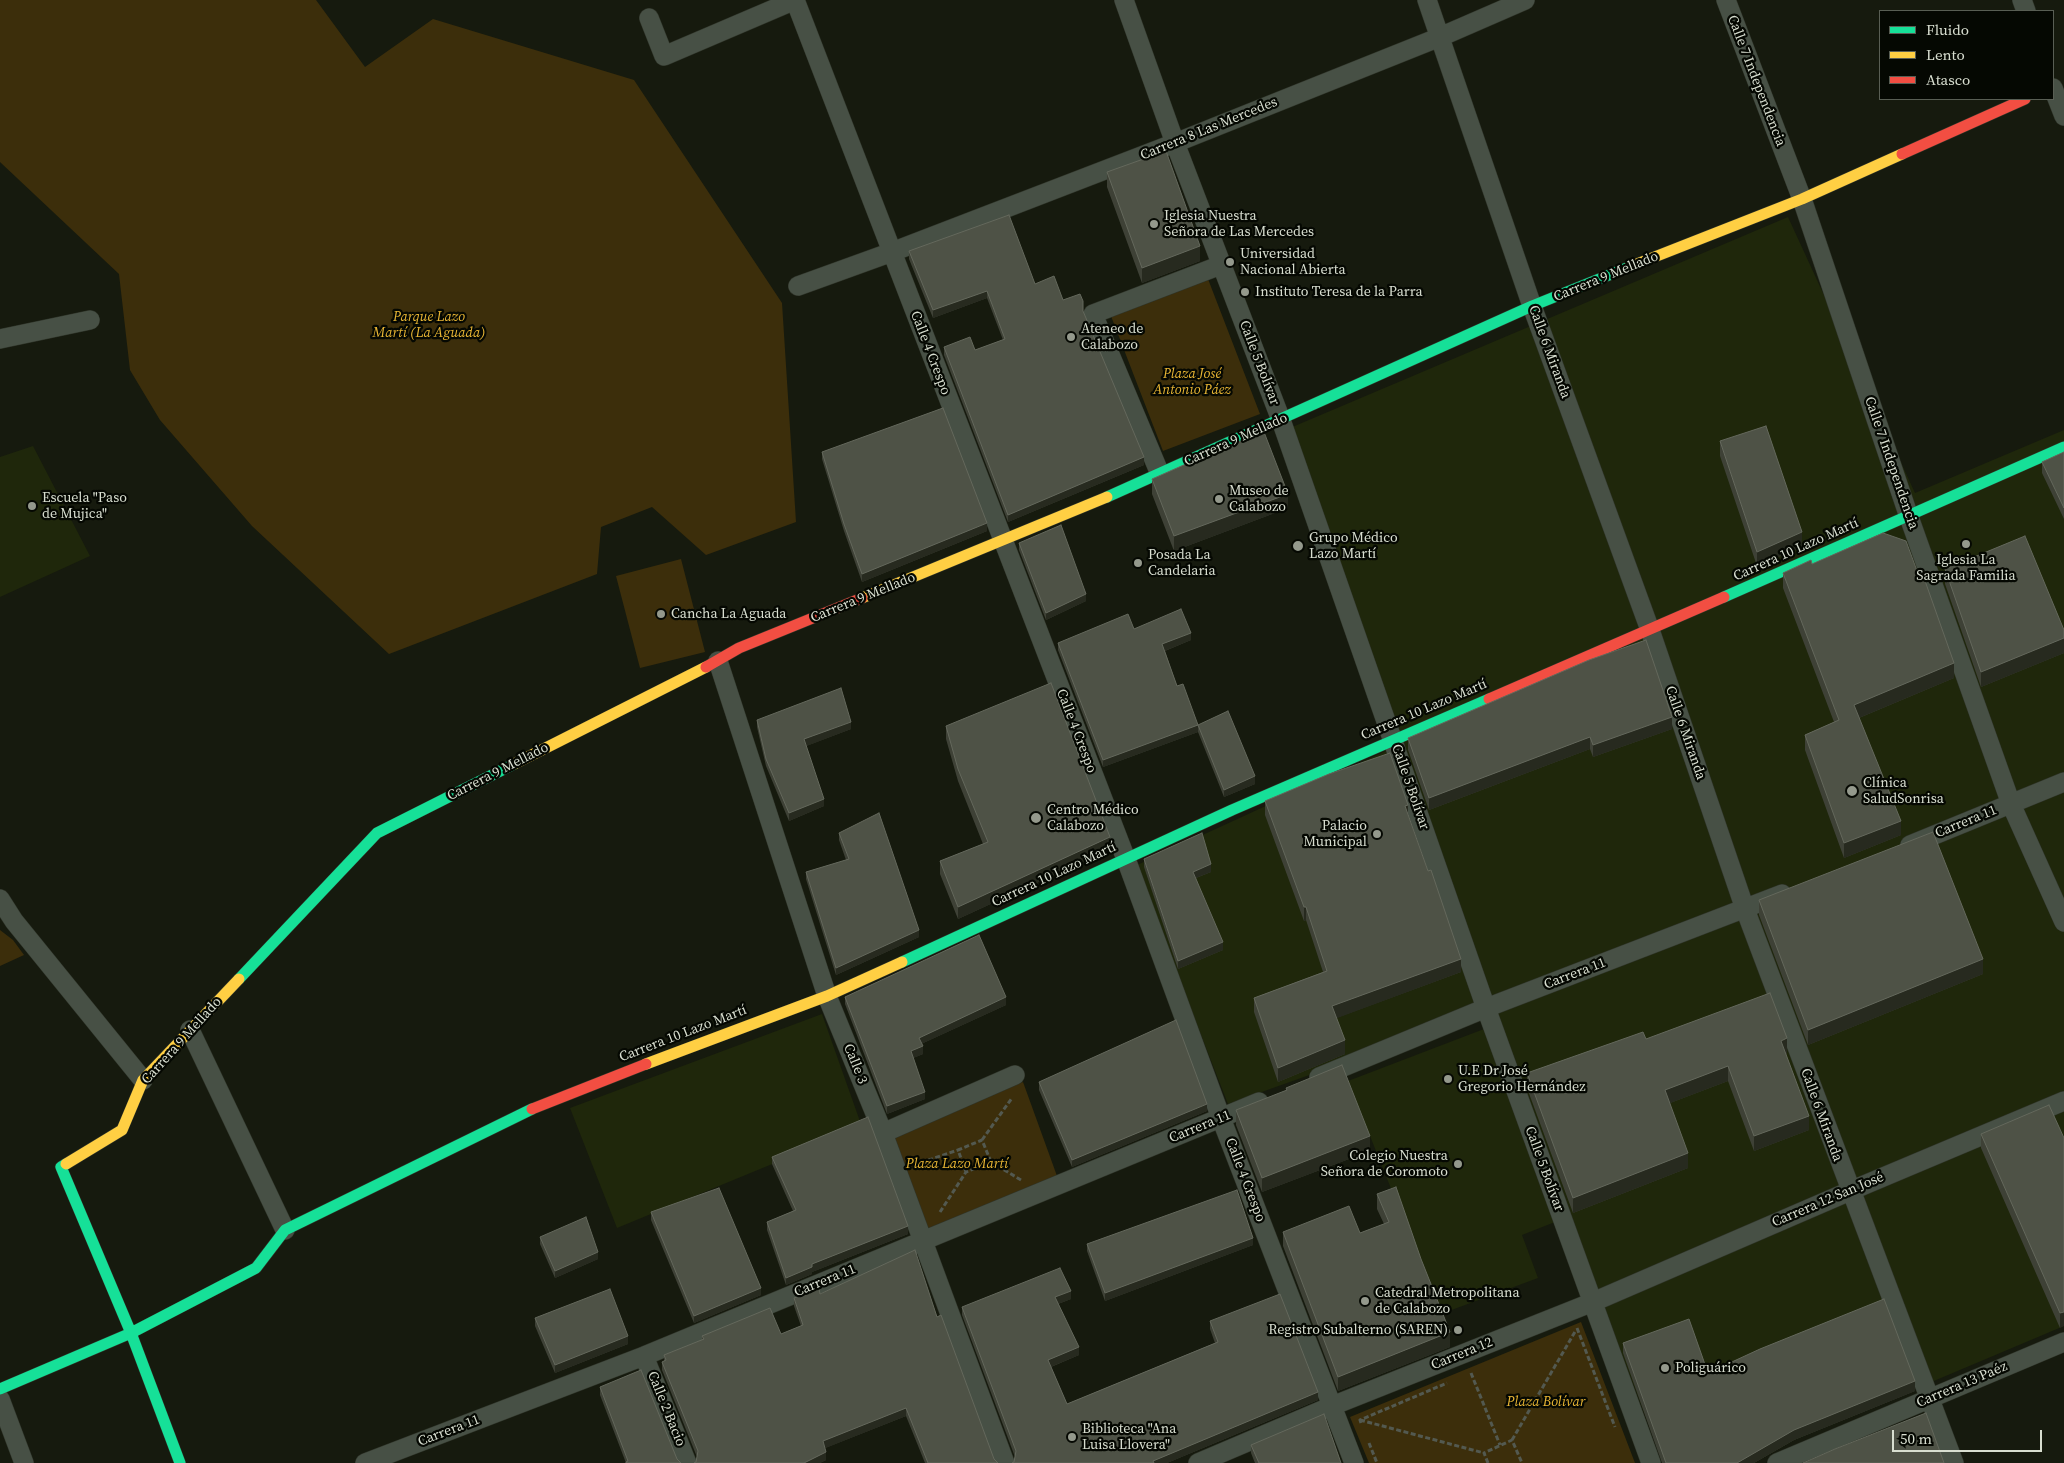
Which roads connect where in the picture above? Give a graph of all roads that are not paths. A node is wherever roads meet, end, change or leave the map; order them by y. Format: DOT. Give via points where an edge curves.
graph roads {
  1 [pos="795,0"];
  2 [pos="1124,0"];
  3 [pos="1426,0"];
  4 [pos="1525,0"];
  5 [pos="1726,0"];
  6 [pos="649,18"];
  7 [pos="1440,37"];
  8 [pos="2054,90"];
  9 [pos="2023,100"];
  10 [pos="2064,116"];
  11 [pos="1175,143"];
  12 [pos="1802,199"];
  13 [pos="892,252"];
  14 [pos="1221,265"];
  15 [pos="798,286"];
  16 [pos="1532,306"];
  17 [pos="90,320"];
  18 [pos="0,339"];
  19 [pos="1281,420"];
  20 [pos="2064,447"];
  21 [pos="1160,474"];
  22 [pos="1909,517"];
  23 [pos="1002,541"];
  24 [pos="1650,630"];
  25 [pos="718,661"];
  26 [pos="1394,740"];
  27 [pos="2064,782"];
  28 [pos="2011,804"];
  29 [pos="1890,852"];
  30 [pos="1126,859"];
  31 [pos="1799,888"];
  32 [pos="0,898"];
  33 [pos="1745,909"];
  34 [pos="2064,922"];
  35 [pos="826,996"];
  36 [pos="1486,1008"];
  37 [pos="190,1030"];
  38 [pos="1015,1074"];
  39 [pos="143,1080"];
  40 [pos="1303,1084"];
  41 [pos="1276,1095"];
  42 [pos="2064,1101"];
  43 [pos="1221,1118"];
  44 [pos="883,1132"];
  45 [pos="1850,1190"];
  46 [pos="285,1230"];
  47 [pos="922,1241"];
  48 [pos="1593,1302"];
  49 [pos="131,1333"];
  50 [pos="2064,1342"];
  51 [pos="644,1356"];
  52 [pos="0,1389"];
  53 [pos="0,1399"];
  54 [pos="1930,1400"];
  55 [pos="1332,1406"];
  56 [pos="370,1462"];
  57 [pos="24,1463"];
  58 [pos="180,1463"];
  59 [pos="687,1463"];
  60 [pos="1005,1463"];
  61 [pos="1198,1463"];
  62 [pos="1354,1463"];
  63 [pos="1651,1463"];
  64 [pos="1777,1463"];
  65 [pos="1954,1463"];
  1 -- 6 [label="street" via="664,56"];
  1 -- 13 [label="street, Calle 4 Crespo"];
  2 -- 11 [label="street, Calle 5 Bolívar"];
  3 -- 7 [label="street, Calle 6 Miranda"];
  4 -- 7 [label="street, Carrera 8 Las Mercedes"];
  5 -- 12 [label="street, Calle 7 Independencia"];
  7 -- 11 [label="street, Carrera 8 Las Mercedes"];
  7 -- 16 [label="street, Calle 6 Miranda"];
  8 -- 10 [label="street"];
  9 -- 12 [label="street, Carrera 9 Mellado"];
  11 -- 13 [label="street, Carrera 8 Las Mercedes"];
  11 -- 14 [label="street, Calle 5 Bolívar"];
  12 -- 16 [label="street, Carrera 9 Mellado"];
  12 -- 22 [label="street, Calle 7 Independencia"];
  13 -- 15 [label="street, Carrera 8 Las Mercedes"];
  13 -- 23 [label="street, Calle 4 Crespo"];
  14 -- 19 [label="street, Calle 5 Bolívar"];
  14 -- 21 [label="street" via="1093,314"];
  16 -- 19 [label="street, Carrera 9 Mellado"];
  16 -- 24 [label="street, Calle 6 Miranda"];
  17 -- 18 [label="street"];
  19 -- 21 [label="street, Carrera 9 Mellado"];
  19 -- 26 [label="street, Calle 5 Bolívar"];
  20 -- 22 [label="street, Carrera 10 Lazo Martí"];
  21 -- 23 [label="street, Carrera 9 Mellado"];
  22 -- 24 [label="street, Carrera 10 Lazo Martí"];
  22 -- 28 [label="street, Calle 7 Independencia"];
  23 -- 25 [label="street, Carrera 9 Mellado" via="739,648"];
  23 -- 30 [label="street, Calle 4 Crespo"];
  24 -- 26 [label="street, Carrera 10 Lazo Martí"];
  24 -- 33 [label="street, Calle 6 Miranda"];
  25 -- 35 [label="street, Calle 3"];
  25 -- 37 [label="street, Carrera 9 Mellado" via="377,833"];
  26 -- 30 [label="street, Carrera 10 Lazo Martí"];
  26 -- 36 [label="street, Calle 5 Bolívar"];
  27 -- 28 [label="street, Carrera 11"];
  28 -- 29 [label="street, Carrera 11"];
  28 -- 34 [label="street, Calle 7 Independencia"];
  30 -- 35 [label="street, Carrera 10 Lazo Martí"];
  30 -- 43 [label="street, Calle 4 Crespo"];
  31 -- 33 [label="street, Carrera 11"];
  32 -- 39 [label="street" via="14,921"];
  33 -- 36 [label="street, Carrera 11"];
  33 -- 45 [label="street, Calle 6 Miranda"];
  35 -- 44 [label="street, Calle 3"];
  35 -- 46 [label="street, Carrera 10 Lazo Martí" via="546,1102"];
  36 -- 40 [label="street, Carrera 11"];
  36 -- 48 [label="street, Calle 5 Bolívar"];
  37 -- 39 [label="street, Carrera 9 Mellado"];
  37 -- 46 [label="street"];
  38 -- 44 [label="street"];
  39 -- 49 [label="street, Carrera 9 Mellado" via="122,1130 61,1167"];
  41 -- 43 [label="street, Carrera 11"];
  42 -- 45 [label="street, Carrera 12 San José"];
  43 -- 47 [label="street, Carrera 11"];
  43 -- 55 [label="street, Calle 4 Crespo"];
  44 -- 47 [label="street, Calle 3"];
  45 -- 48 [label="street, Carrera 12 San José"];
  45 -- 54 [label="street, Calle 6 Miranda"];
  46 -- 49 [label="street, Carrera 10 Lazo Martí" via="256,1268"];
  47 -- 51 [label="street, Carrera 11"];
  47 -- 60 [label="street, Calle 3"];
  48 -- 55 [label="street, Carrera 12"];
  48 -- 63 [label="street, Calle 5 Bolívar"];
  49 -- 52 [label="street, Carrera 10 Lazo Martí"];
  49 -- 58 [label="street, Carrera 9 Mellado"];
  50 -- 54 [label="street, Carrera 13 Paéz"];
  51 -- 56 [label="street, Carrera 11"];
  51 -- 59 [label="street, Calle 2 Bacio"];
  53 -- 57 [label="street"];
  54 -- 64 [label="street, Carrera 13 Paéz"];
  54 -- 65 [label="street, Calle 6 Miranda"];
  55 -- 61 [label="street"];
  55 -- 62 [label="street, Calle 4 Crespo"];
}
